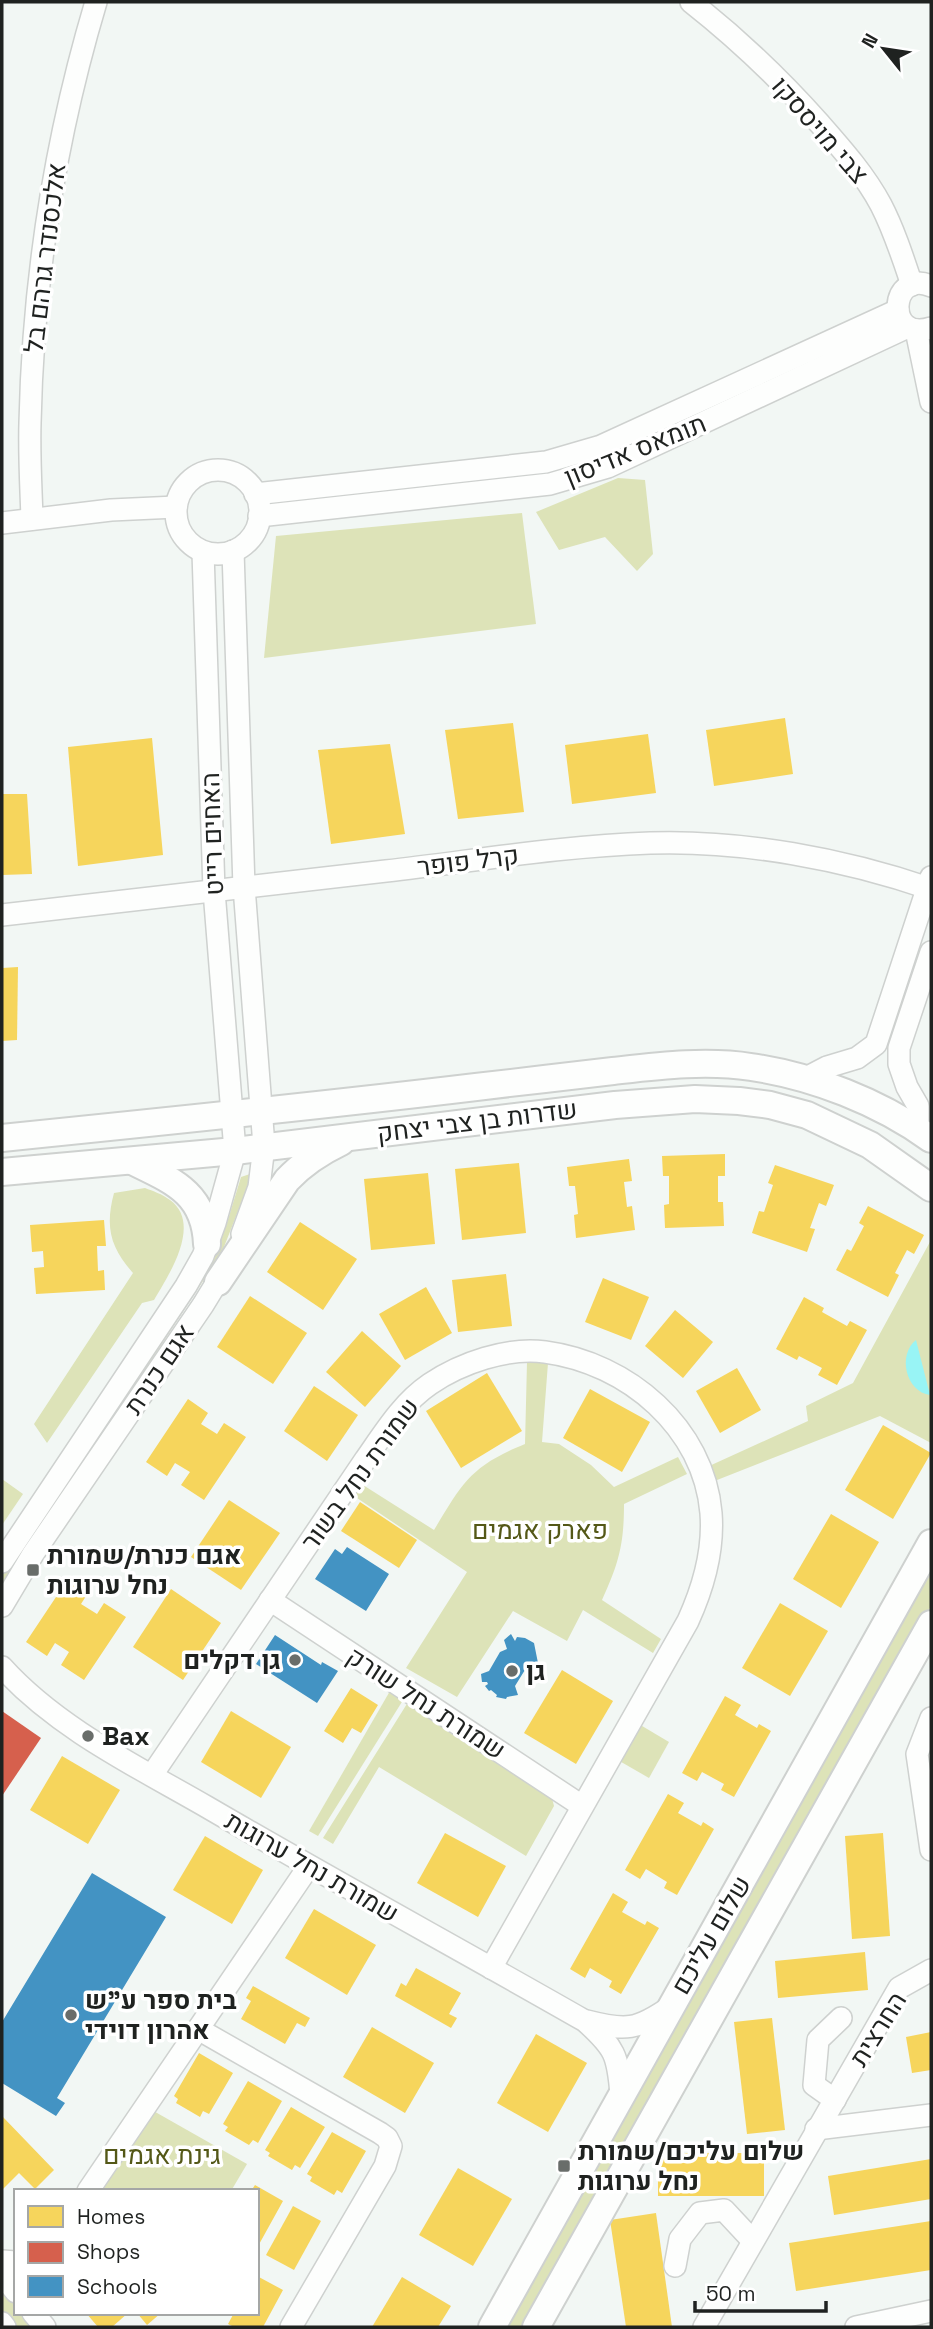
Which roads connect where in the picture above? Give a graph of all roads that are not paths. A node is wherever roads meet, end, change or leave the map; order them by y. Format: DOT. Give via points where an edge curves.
graph roads {
  1 [pos="96,2"];
  2 [pos="691,2"];
  3 [pos="922,286"];
  4 [pos="913,323"];
  5 [pos="931,402"];
  6 [pos="255,494"];
  7 [pos="176,507"];
  8 [pos="259,516"];
  9 [pos="32,519"];
  10 [pos="2,523"];
  11 [pos="233,551"];
  12 [pos="204,552"];
  13 [pos="930,885"];
  14 [pos="244,887"];
  15 [pos="214,891"];
  16 [pos="2,915"];
  17 [pos="931,953"];
  18 [pos="804,1079"];
  19 [pos="262,1112"];
  20 [pos="231,1115"];
  21 [pos="925,1135"];
  22 [pos="354,1136"];
  23 [pos="2,1138"];
  24 [pos="264,1146"];
  25 [pos="235,1151"];
  26 [pos="131,1161"];
  27 [pos="2,1172"];
  28 [pos="931,1188"];
  29 [pos="207,1244"];
  30 [pos="218,1282"];
  31 [pos="931,1544"];
  32 [pos="2,1562"];
  33 [pos="270,1600"];
  34 [pos="2,1606"];
  35 [pos="931,1624"];
  36 [pos="2,1667"];
  37 [pos="2,1686"];
  38 [pos="43,1706"];
  39 [pos="931,1718"];
  40 [pos="152,1775"];
  41 [pos="582,1806"];
  42 [pos="931,1850"];
  43 [pos="309,1866"];
  44 [pos="491,1968"];
  45 [pos="931,1970"];
  46 [pos="670,2007"];
  47 [pos="841,2018"];
  48 [pos="585,2021"];
  49 [pos="198,2029"];
  50 [pos="621,2095"];
  51 [pos="835,2100"];
  52 [pos="931,2115"];
  53 [pos="816,2129"];
  54 [pos="89,2189"];
  55 [pos="752,2240"];
  56 [pos="674,2266"];
  57 [pos="2,2276"];
  58 [pos="14,2290"];
  59 [pos="931,2311"];
  60 [pos="904,2322"];
  61 [pos="706,2326"];
  62 [pos="291,2327"];
  63 [pos="492,2327"];
  64 [pos="536,2327"];
  65 [pos="856,2327"];
  1 -- 9 [label="street, אלכסנדר גרהם בל" via="76,69 41,250 30,425"];
  2 -- 3 [label="street, צבי מויססקו" via="732,34 837,143 881,206"];
  3 -- 4 [label="street" via="903,291 899,298"];
  4 -- 5 [label="street"];
  4 -- 6 [label="street, תומאס אדיסון" via="601,446 545,462"];
  4 -- 8 [label="street, תומאס אדיסון" via="608,467 550,484"];
  6 -- 7 [label="street" via="239,476 223,470 206,471 181,491"];
  6 -- 8 [label="street"];
  7 -- 9 [label="street"];
  7 -- 12 [label="street" via="184,538"];
  8 -- 11 [label="street" via="254,534"];
  9 -- 10 [label="street"];
  11 -- 12 [label="street"];
  11 -- 14 [label="street, האחים רייט"];
  12 -- 15 [label="street, האחים רייט"];
  13 -- 14 [label="street, קרל פופר" via="800,856 653,843 569,848"];
  13 -- 18 [label="street" via="876,1044 858,1058"];
  14 -- 15 [label="street, קרל פופר"];
  14 -- 19 [label="street, האחים רייט"];
  15 -- 16 [label="street, קרל פופר"];
  15 -- 20 [label="street, האחים רייט"];
  17 -- 21 [label="street" via="899,1048 899,1064"];
  18 -- 19 [label="main road, שדרות בן צבי יצחק" via="750,1067 672,1065"];
  18 -- 21 [label="main road, שדרות בן צבי יצחק" via="867,1103"];
  19 -- 20 [label="main road, שדרות בן צבי יצחק"];
  19 -- 24 [label="street, אגם כנרת"];
  20 -- 23 [label="main road, שדרות בן צבי יצחק"];
  20 -- 25 [label="street, אגם כנרת"];
  22 -- 24 [label="main road, שדרות בן צבי יצחק"];
  22 -- 28 [label="main road, שדרות בן צבי יצחק" via="651,1101 739,1101 807,1115 837,1128"];
  22 -- 30 [label="main road" via="323,1150 287,1180"];
  24 -- 25 [label="main road, שדרות בן צבי יצחק"];
  24 -- 30 [label="street, אגם כנרת" via="252,1209"];
  25 -- 26 [label="main road, שדרות בן צבי יצחק"];
  25 -- 29 [label="street, אגם כנרת"];
  26 -- 27 [label="main road, שדרות בן צבי יצחק"];
  26 -- 29 [label="main road" via="172,1181 192,1198 206,1225"];
  29 -- 32 [label="street, אגם כנרת" via="161,1327"];
  30 -- 34 [label="street, אגם כנרת"];
  31 -- 46 [label="main road, שלום עליכם"];
  33 -- 40 [label="street, שמורת נחל בשור"];
  33 -- 41 [label="street, שמורת נחל שורק"];
  33 -- 41 [label="street, שמורת נחל בשור" via="395,1417 411,1399 450,1372 498,1356 543,1352 586,1362 632,1386 671,1418 696,1456 711,1510 710,1551 688,1620"];
  35 -- 64 [label="main road, שלום עליכם"];
  36 -- 38 [label="street, שמורת נחל ערוגות"];
  37 -- 38 [label="street, שמורת נחל ערוגות"];
  38 -- 40 [label="street, שמורת נחל ערוגות"];
  39 -- 42 [label="street" via="918,1754"];
  40 -- 43 [label="street, שמורת נחל ערוגות"];
  41 -- 44 [label="street, שמורת נחל בשור"];
  43 -- 44 [label="street, שמורת נחל ערוגות"];
  43 -- 49 [label="street"];
  44 -- 48 [label="street, שמורת נחל ערוגות"];
  45 -- 51 [label="street, החרצית" via="899,1988"];
  46 -- 48 [label="street, שמורת נחל ערוגות" via="652,2020 625,2028"];
  46 -- 50 [label="main road, שלום עליכם"];
  47 -- 51 [label="street, החרצית" via="818,2040 814,2085"];
  48 -- 50 [label="street, שמורת נחל ערוגות" via="616,2056"];
  49 -- 54 [label="street"];
  49 -- 62 [label="street" via="380,2133 391,2146 385,2166"];
  50 -- 63 [label="main road, שלום עליכם"];
  51 -- 53 [label="street, החרצית"];
  52 -- 53 [label="street"];
  53 -- 55 [label="street, החרצית"];
  55 -- 56 [label="street" via="724,2210 699,2213 680,2239"];
  55 -- 61 [label="street, החרצית"];
  57 -- 58 [label="street"];
  59 -- 60 [label="street"];
  60 -- 65 [label="street"];
}
